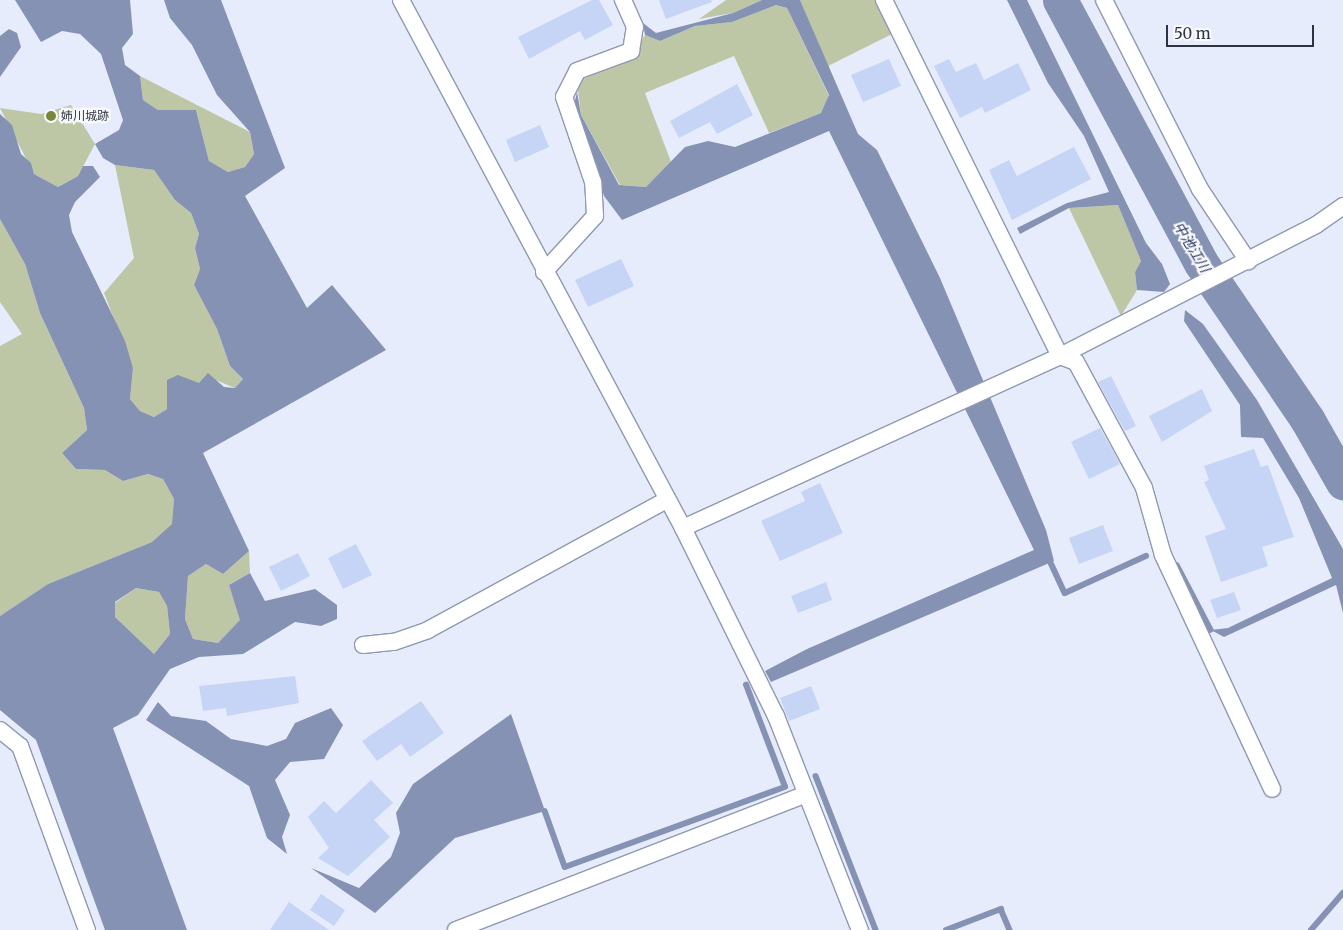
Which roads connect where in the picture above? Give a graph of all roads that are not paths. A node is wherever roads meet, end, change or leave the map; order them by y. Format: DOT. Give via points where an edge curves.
graph roads {
  1 [pos="401,0"];
  2 [pos="623,0"];
  3 [pos="884,0"];
  4 [pos="1104,0"];
  5 [pos="1343,206"];
  6 [pos="1248,261"];
  7 [pos="544,272"];
  8 [pos="1060,356"];
  9 [pos="666,500"];
  10 [pos="683,528"];
  11 [pos="363,645"];
  12 [pos="0,730"];
  13 [pos="1272,789"];
  14 [pos="806,794"];
  15 [pos="87,930"];
  16 [pos="456,930"];
  17 [pos="860,930"];
  1 -- 7 [label="street"];
  2 -- 7 [label="street" via="635,27 631,51 577,71 564,97 593,182 595,216"];
  3 -- 8 [label="street"];
  4 -- 6 [label="street" via="1200,189"];
  5 -- 6 [label="street"];
  6 -- 8 [label="street"];
  7 -- 9 [label="street"];
  8 -- 10 [label="street"];
  8 -- 13 [label="street" via="1076,362 1144,488 1163,555"];
  9 -- 10 [label="street"];
  9 -- 11 [label="street" via="428,630 394,642"];
  10 -- 14 [label="street" via="776,716"];
  12 -- 15 [label="street" via="20,746"];
  14 -- 16 [label="street"];
  14 -- 17 [label="street"];
}
